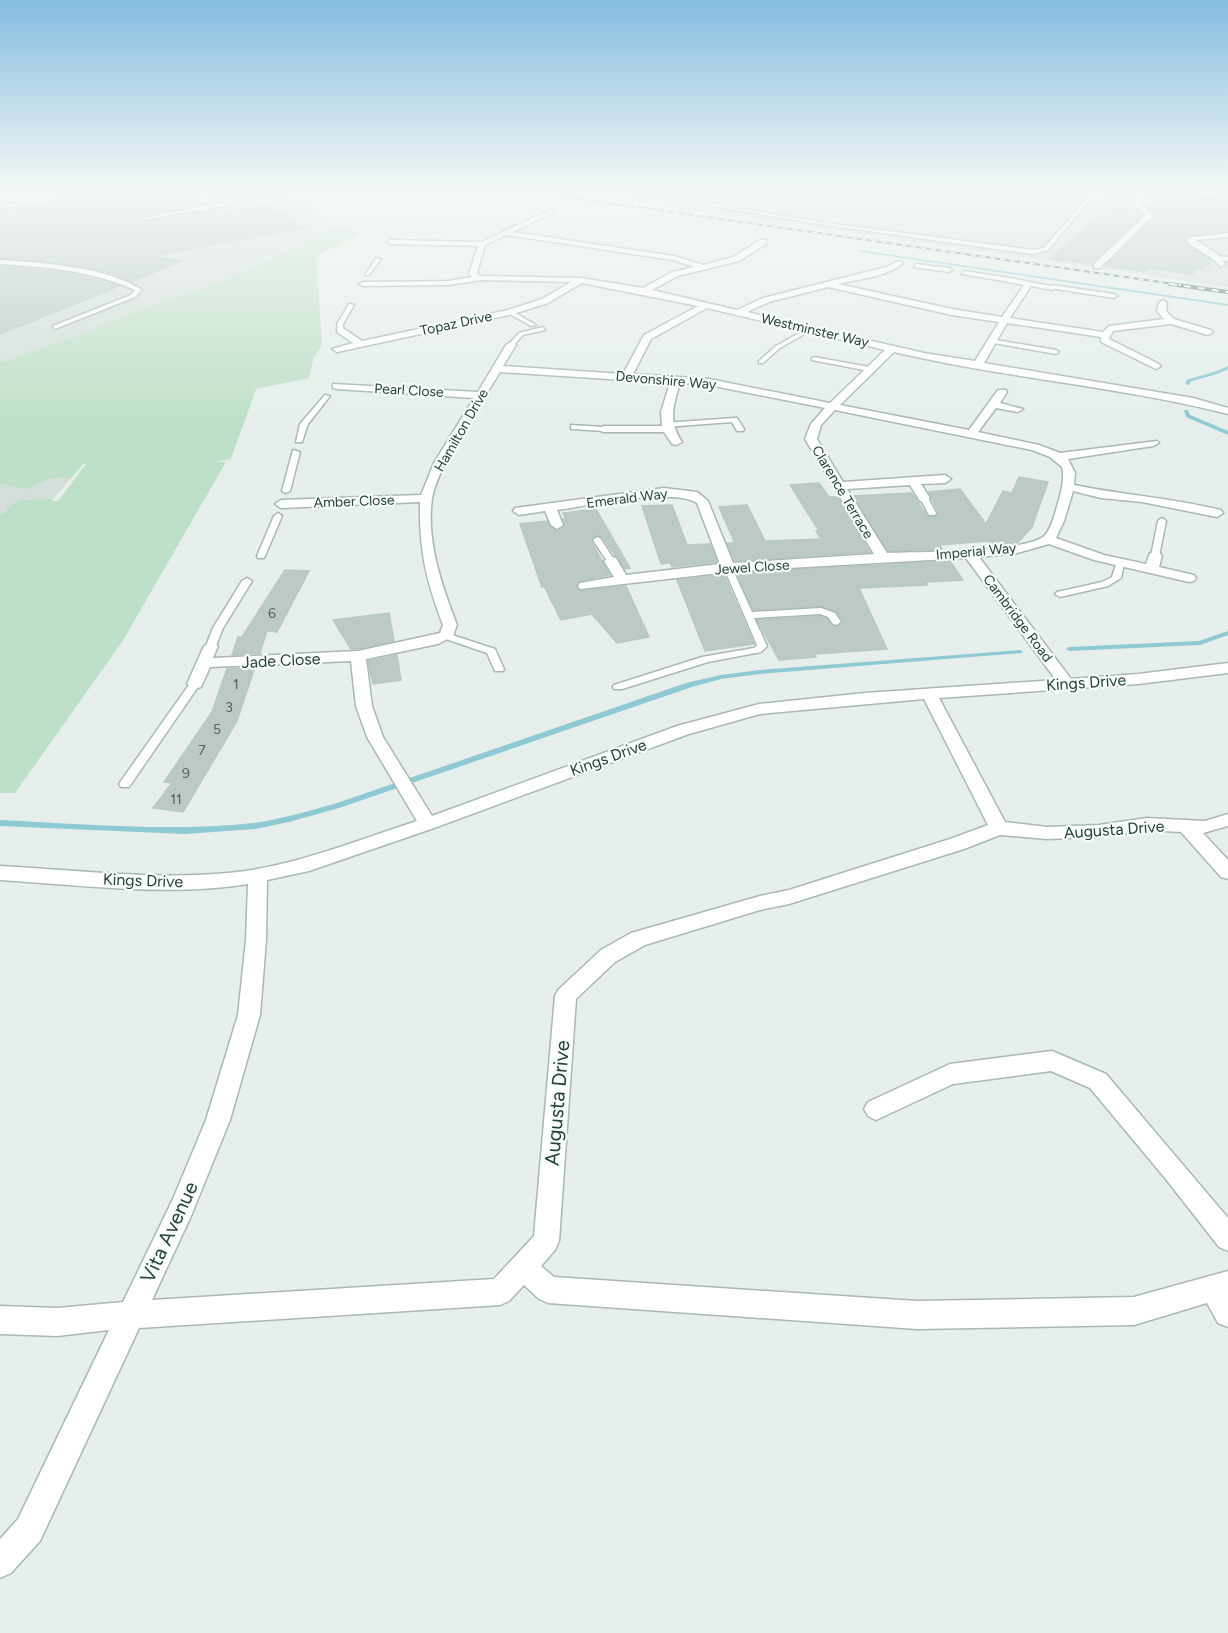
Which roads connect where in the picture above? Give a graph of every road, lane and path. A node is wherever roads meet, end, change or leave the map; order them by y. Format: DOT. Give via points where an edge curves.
graph roads {
  1 [pos="48,267"];
  2 [pos="372,267"];
  3 [pos="475,267"];
  4 [pos="702,267"];
  5 [pos="892,267"];
  6 [pos="926,267"];
  7 [pos="950,270"];
  8 [pos="964,273"];
  9 [pos="367,274"];
  10 [pos="477,278"];
  11 [pos="581,280"];
  12 [pos="1010,280"];
  13 [pos="1029,283"];
  14 [pos="830,285"];
  15 [pos="1052,286"];
  16 [pos="644,291"];
  17 [pos="1114,296"];
  18 [pos="1163,303"];
  19 [pos="351,305"];
  20 [pos="707,305"];
  21 [pos="510,312"];
  22 [pos="738,313"];
  23 [pos="1003,320"];
  24 [pos="1171,321"];
  25 [pos="532,325"];
  26 [pos="55,327"];
  27 [pos="543,328"];
  28 [pos="810,329"];
  29 [pos="340,330"];
  30 [pos="1208,332"];
  31 [pos="1105,335"];
  32 [pos="990,341"];
  33 [pos="361,344"];
  34 [pos="511,345"];
  35 [pos="337,349"];
  36 [pos="892,349"];
  37 [pos="1056,352"];
  38 [pos="1132,354"];
  39 [pos="1115,357"];
  40 [pos="814,359"];
  41 [pos="761,362"];
  42 [pos="977,366"];
  43 [pos="1156,366"];
  44 [pos="497,369"];
  45 [pos="869,369"];
  46 [pos="627,376"];
  47 [pos="676,379"];
  48 [pos="1002,392"];
  49 [pos="481,394"];
  50 [pos="327,396"];
  51 [pos="1193,401"];
  52 [pos="1228,403"];
  53 [pos="994,405"];
  54 [pos="832,407"];
  55 [pos="1018,409"];
  56 [pos="1228,411"];
  57 [pos="574,427"];
  58 [pos="666,427"];
  59 [pos="603,429"];
  60 [pos="741,429"];
  61 [pos="971,435"];
  62 [pos="1118,437"];
  63 [pos="298,440"];
  64 [pos="676,442"];
  65 [pos="1153,443"];
  66 [pos="1131,446"];
  67 [pos="296,452"];
  68 [pos="1059,457"];
  69 [pos="945,479"];
  70 [pos="913,481"];
  71 [pos="838,486"];
  72 [pos="1069,487"];
  73 [pos="426,498"];
  74 [pos="924,498"];
  75 [pos="282,504"];
  76 [pos="550,508"];
  77 [pos="519,511"];
  78 [pos="932,513"];
  79 [pos="1217,513"];
  80 [pos="1162,521"];
  81 [pos="556,525"];
  82 [pos="1048,539"];
  83 [pos="597,540"];
  84 [pos="969,553"];
  85 [pos="261,556"];
  86 [pos="883,558"];
  87 [pos="611,561"];
  88 [pos="1154,563"];
  89 [pos="1120,564"];
  90 [pos="728,568"];
  91 [pos="1190,578"];
  92 [pos="621,579"];
  93 [pos="247,581"];
  94 [pos="585,586"];
  95 [pos="1060,594"];
  96 [pos="748,615"];
  97 [pos="836,622"];
  98 [pos="446,636"];
  99 [pos="211,646"];
  100 [pos="358,656"];
  101 [pos="204,663"];
  102 [pos="1228,668"];
  103 [pos="499,669"];
  104 [pos="1066,683"];
  105 [pos="195,684"];
  106 [pos="618,687"];
  107 [pos="929,693"];
  108 [pos="125,784"];
  109 [pos="1228,820"];
  110 [pos="428,824"];
  111 [pos="1186,826"];
  112 [pos="999,828"];
  113 [pos="1228,872"];
  114 [pos="0,873"];
  115 [pos="258,875"];
  116 [pos="876,1109"];
  117 [pos="1228,1238"];
  118 [pos="523,1267"];
  119 [pos="1220,1286"];
  120 [pos="1228,1313"];
  121 [pos="129,1315"];
  122 [pos="0,1320"];
  123 [pos="0,1562"];
  1 -- 26 [label="lane" via="120,281 138,290 133,296"];
  2 -- 9 [label="lane"];
  3 -- 10 [label="street"];
  4 -- 16 [label="street" via="675,274"];
  5 -- 14 [label="street"];
  6 -- 7 [label="lane"];
  8 -- 12 [label="lane"];
  9 -- 10 [label="street, Westminster Way" via="359,291"];
  10 -- 11 [label="street, Westminster Way"];
  11 -- 16 [label="street, Westminster Way"];
  11 -- 21 [label="street, Topaz Drive" via="545,301"];
  12 -- 13 [label="street"];
  13 -- 15 [label="street"];
  13 -- 23 [label="street"];
  14 -- 22 [label="street" via="766,300"];
  14 -- 23 [label="street"];
  15 -- 17 [label="lane"];
  16 -- 20 [label="street, Westminster Way"];
  18 -- 24 [label="street" via="1161,311"];
  19 -- 29 [label="lane"];
  20 -- 22 [label="street, Westminster Way"];
  20 -- 46 [label="street" via="647,337"];
  21 -- 25 [label="lane"];
  21 -- 33 [label="street, Topaz Drive"];
  22 -- 28 [label="street, Westminster Way"];
  23 -- 31 [label="street"];
  23 -- 32 [label="street"];
  24 -- 30 [label="street"];
  24 -- 31 [label="street" via="1109,329"];
  27 -- 34 [label="lane" via="521,334"];
  28 -- 36 [label="street, Westminster Way"];
  28 -- 41 [label="lane"];
  29 -- 33 [label="street"];
  31 -- 38 [label="street" via="1104,340"];
  32 -- 37 [label="lane"];
  32 -- 42 [label="street"];
  33 -- 35 [label="street, Topaz Drive"];
  34 -- 44 [label="street, Hamilton Drive"];
  36 -- 42 [label="street, Westminster Way"];
  36 -- 45 [label="street, Clarence Terrace"];
  38 -- 39 [label="street"];
  38 -- 43 [label="street"];
  40 -- 45 [label="lane"];
  42 -- 51 [label="street, Westminster Way"];
  44 -- 46 [label="street, Devonshire Way"];
  44 -- 49 [label="street, Hamilton Drive"];
  45 -- 54 [label="street, Clarence Terrace"];
  46 -- 47 [label="street, Devonshire Way"];
  47 -- 54 [label="street, Devonshire Way" via="740,387"];
  47 -- 58 [label="street" via="665,417"];
  48 -- 53 [label="street"];
  49 -- 50 [label="street, Pearl Close" via="341,382"];
  49 -- 73 [label="street, Hamilton Drive" via="440,463"];
  50 -- 63 [label="lane" via="304,424"];
  51 -- 52 [label="street, Westminster Way"];
  51 -- 56 [label="street, Westminster Way"];
  53 -- 55 [label="street"];
  53 -- 61 [label="street"];
  54 -- 61 [label="street"];
  54 -- 71 [label="street, Clarence Terrace" via="816,424 811,439"];
  57 -- 59 [label="lane"];
  58 -- 59 [label="street"];
  58 -- 60 [label="lane" via="734,420"];
  58 -- 64 [label="street"];
  61 -- 68 [label="street" via="1035,447"];
  62 -- 66 [label="street"];
  65 -- 66 [label="street"];
  66 -- 68 [label="street"];
  67 -- 75 [label="lane"];
  68 -- 72 [label="street" via="1071,473"];
  69 -- 70 [label="street"];
  70 -- 71 [label="street"];
  70 -- 74 [label="street"];
  71 -- 86 [label="street, Clarence Terrace"];
  72 -- 79 [label="street" via="1187,501"];
  72 -- 82 [label="street"];
  73 -- 75 [label="street, Amber Close"];
  73 -- 98 [label="street, Hamilton Drive" via="426,539 435,585 450,625"];
  74 -- 78 [label="lane"];
  75 -- 85 [label="lane"];
  76 -- 77 [label="street, Emerald Way"];
  76 -- 81 [label="street"];
  76 -- 90 [label="street, Emerald Way" via="664,492 693,495 702,501"];
  80 -- 88 [label="lane"];
  82 -- 84 [label="street, Imperial Way" via="1036,545"];
  82 -- 89 [label="street"];
  83 -- 87 [label="lane"];
  84 -- 86 [label="street, Imperial Way"];
  84 -- 104 [label="street, Cambridge Road"];
  86 -- 90 [label="street, Jewel Close"];
  87 -- 92 [label="street"];
  88 -- 89 [label="street"];
  88 -- 91 [label="street"];
  89 -- 95 [label="lane" via="1116,578 1105,584"];
  90 -- 92 [label="street, Jewel Close"];
  90 -- 96 [label="lane"];
  92 -- 94 [label="street, Jewel Close"];
  93 -- 99 [label="lane"];
  96 -- 97 [label="lane" via="821,611 832,615"];
  96 -- 106 [label="lane" via="762,646 757,650 706,659"];
  98 -- 100 [label="street"];
  98 -- 103 [label="lane" via="491,651"];
  99 -- 101 [label="street"];
  100 -- 101 [label="street, Jade Close"];
  100 -- 110 [label="street" via="364,706 375,736"];
  101 -- 105 [label="street"];
  102 -- 104 [label="street, Kings Drive"];
  104 -- 107 [label="street, Kings Drive"];
  105 -- 108 [label="lane"];
  107 -- 110 [label="street, Kings Drive" via="778,706 719,718"];
  107 -- 112 [label="street"];
  109 -- 111 [label="street, Augusta Drive" via="1205,827"];
  110 -- 115 [label="street, Kings Drive" via="302,866"];
  111 -- 112 [label="street, Augusta Drive" via="1147,824 1047,833"];
  111 -- 113 [label="street"];
  112 -- 118 [label="street, Augusta Drive" via="789,897 638,939 608,956 566,996 546,1241"];
  114 -- 115 [label="street, Kings Drive" via="149,882 228,880"];
  115 -- 121 [label="street, Vita Avenue" via="249,1015 218,1120 182,1207"];
  116 -- 117 [label="street" via="950,1074 1052,1061 1098,1081"];
  118 -- 119 [label="street" via="548,1290 916,1315 1134,1311"];
  118 -- 121 [label="street, Augusta Drive" via="500,1292"];
  119 -- 120 [label="street"];
  121 -- 122 [label="street, Augusta Drive" via="57,1322"];
  121 -- 123 [label="street, Vita Avenue" via="29,1530"];
}
